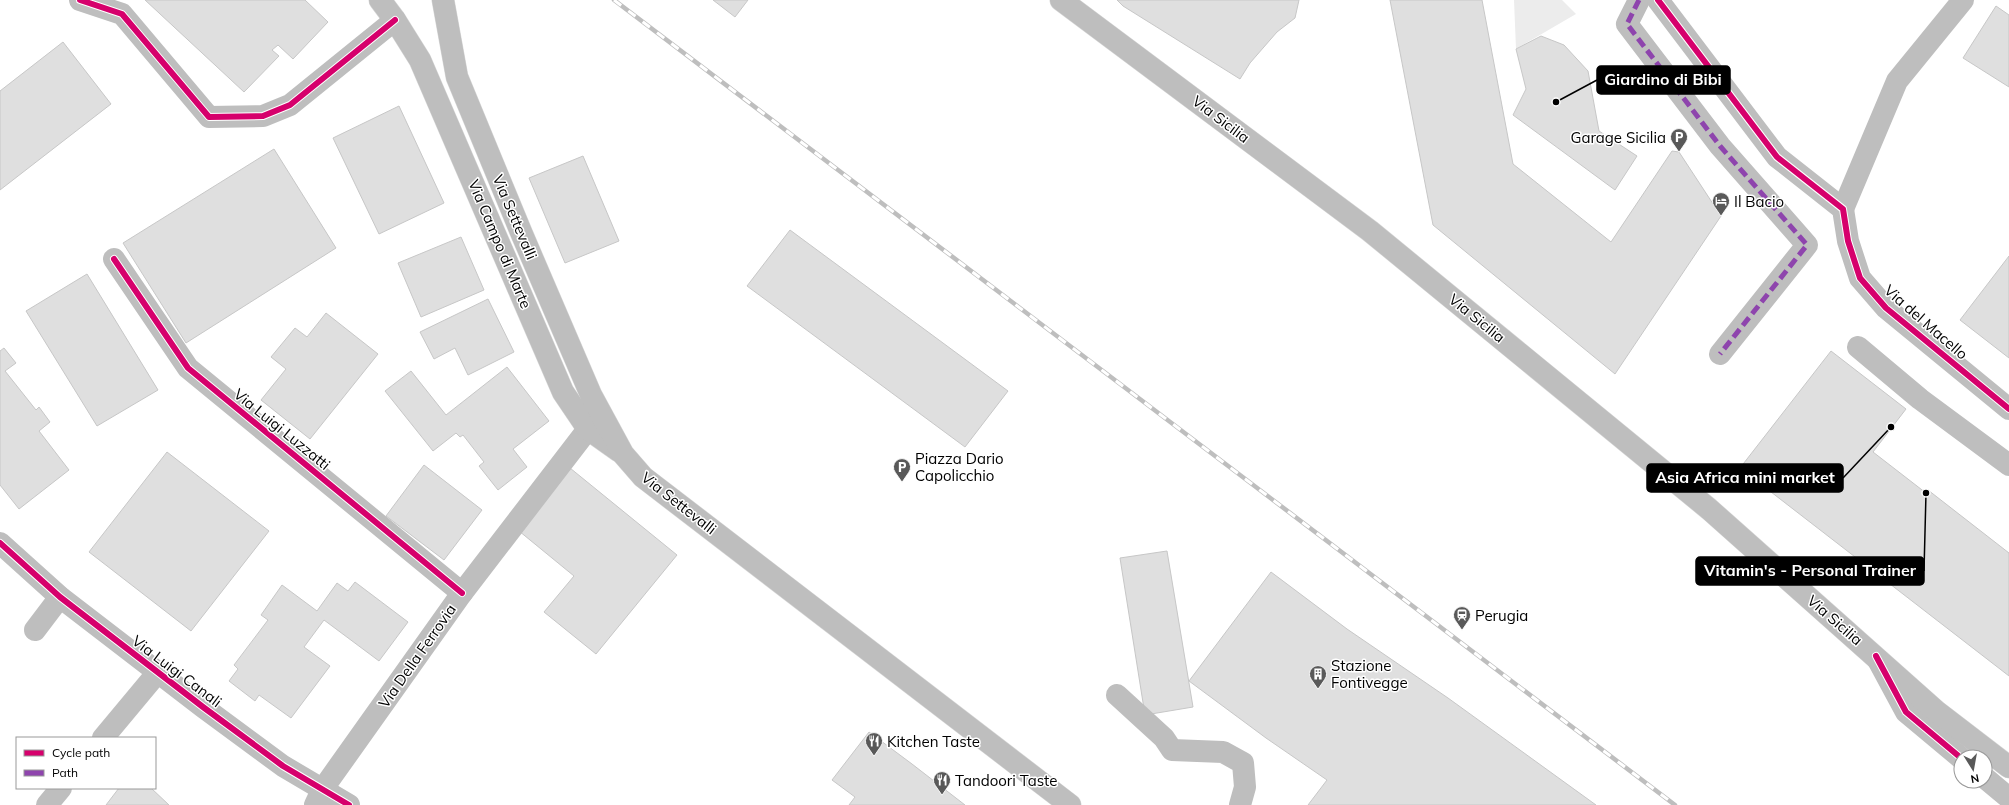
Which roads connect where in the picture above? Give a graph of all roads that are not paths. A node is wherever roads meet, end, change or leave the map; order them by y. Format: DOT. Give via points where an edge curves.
graph roads {
  1 [pos="80,0"];
  2 [pos="380,0"];
  3 [pos="443,0"];
  4 [pos="1062,0"];
  5 [pos="1639,0"];
  6 [pos="1658,0"];
  7 [pos="1963,0"];
  8 [pos="395,20"];
  9 [pos="1843,209"];
  10 [pos="114,259"];
  11 [pos="1858,347"];
  12 [pos="1720,354"];
  13 [pos="2009,409"];
  14 [pos="588,429"];
  15 [pos="623,454"];
  16 [pos="2009,465"];
  17 [pos="0,543"];
  18 [pos="462,593"];
  19 [pos="60,597"];
  20 [pos="35,630"];
  21 [pos="1876,656"];
  22 [pos="158,672"];
  23 [pos="1117,695"];
  24 [pos="104,737"];
  25 [pos="1953,751"];
  26 [pos="2009,767"];
  27 [pos="1993,785"];
  28 [pos="60,789"];
  29 [pos="318,797"];
  30 [pos="2009,798"];
  31 [pos="47,805"];
  32 [pos="349,805"];
  33 [pos="1070,805"];
  34 [pos="1240,805"];
  1 -- 8 [label="street" via="122,14 209,117 263,116 290,105"];
  2 -- 8 [label="street, Via Campo di Marte"];
  3 -- 15 [label="street, Via Settevalli" via="457,77 591,395"];
  4 -- 21 [label="street, Via Sicilia" via="1370,231 1709,509"];
  5 -- 12 [label="street" via="1627,24 1720,146 1807,246"];
  6 -- 9 [label="street" via="1777,157"];
  7 -- 9 [label="street" via="1896,81"];
  8 -- 14 [label="street, Via Campo di Marte" via="420,60 564,392"];
  9 -- 13 [label="street, Via del Macello" via="1848,241 1860,278 1886,308"];
  10 -- 18 [label="street, Via Luigi Luzzatti" via="188,368"];
  11 -- 16 [label="street" via="1920,399"];
  14 -- 15 [label="street, Via Campo di Marte"];
  14 -- 18 [label="street, Via Della Ferrovia"];
  15 -- 33 [label="street, Via Settevalli" via="644,477"];
  17 -- 19 [label="street, Via Luigi Canali"];
  18 -- 29 [label="street, Via Della Ferrovia"];
  19 -- 20 [label="street"];
  19 -- 22 [label="street, Via Luigi Canali"];
  21 -- 25 [label="street" via="1906,712"];
  21 -- 26 [label="street, Via Sicilia" via="1936,711"];
  22 -- 24 [label="street"];
  22 -- 29 [label="street, Via Luigi Canali" via="283,766"];
  23 -- 34 [label="street" via="1164,738 1172,750 1223,752 1243,763 1245,787"];
  27 -- 30 [label="street"];
  28 -- 31 [label="street"];
  29 -- 32 [label="street, Via Luigi Canali"];
}
